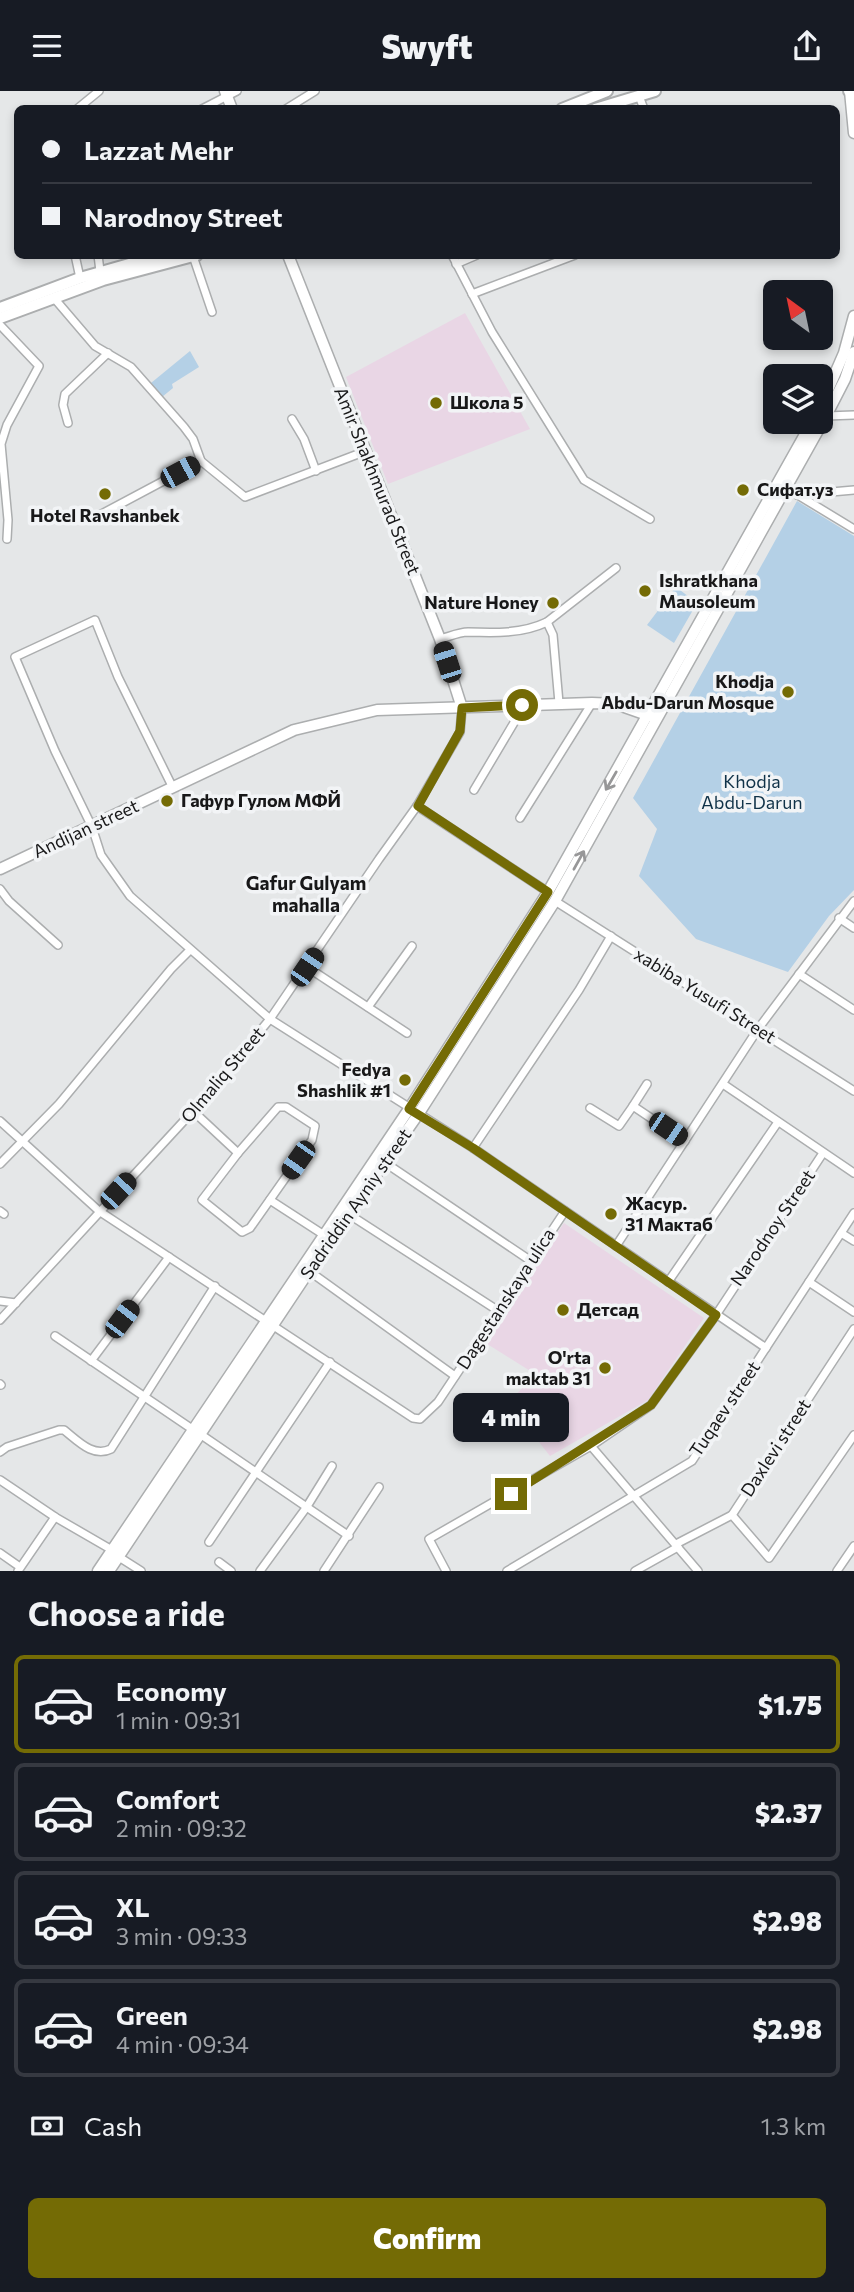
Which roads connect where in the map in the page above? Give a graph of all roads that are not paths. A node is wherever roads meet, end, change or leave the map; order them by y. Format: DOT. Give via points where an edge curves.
graph roads {
  1 [pos="99,91"];
  2 [pos="316,91"];
  3 [pos="607,91"];
  4 [pos="655,91"];
  5 [pos="850,91"];
  6 [pos="230,93"];
  7 [pos="639,96"];
  8 [pos="82,105"];
  9 [pos="209,105"];
  10 [pos="293,105"];
  11 [pos="572,105"];
  12 [pos="609,105"];
  13 [pos="642,105"];
  14 [pos="854,133"];
  15 [pos="76,259"];
  16 [pos="98,259"];
  17 [pos="146,259"];
  18 [pos="184,259"];
  19 [pos="196,259"];
  20 [pos="290,259"];
  21 [pos="454,259"];
  22 [pos="468,259"];
  23 [pos="564,259"];
  24 [pos="456,264"];
  25 [pos="100,271"];
  26 [pos="80,278"];
  27 [pos="472,294"];
  28 [pos="54,298"];
  29 [pos="0,308"];
  30 [pos="212,313"];
  31 [pos="854,316"];
  32 [pos="0,318"];
  33 [pos="0,325"];
  34 [pos="854,352"];
  35 [pos="108,353"];
  36 [pos="833,385"];
  37 [pos="833,393"];
  38 [pos="833,412"];
  39 [pos="854,415"];
  40 [pos="292,419"];
  41 [pos="68,423"];
  42 [pos="806,434"];
  43 [pos="811,434"];
  44 [pos="366,451"];
  45 [pos="201,461"];
  46 [pos="316,471"];
  47 [pos="781,485"];
  48 [pos="854,490"];
  49 [pos="796,495"];
  50 [pos="94,518"];
  51 [pos="650,519"];
  52 [pos="854,529"];
  53 [pos="7,539"];
  54 [pos="617,568"];
  55 [pos="547,622"];
  56 [pos="440,639"];
  57 [pos="559,703"];
  58 [pos="592,703"];
  59 [pos="522,705"];
  60 [pos="462,708"];
  61 [pos="653,717"];
  62 [pos="173,788"];
  63 [pos="474,790"];
  64 [pos="418,806"];
  65 [pos="520,818"];
  66 [pos="92,827"];
  67 [pos="0,869"];
  68 [pos="0,889"];
  69 [pos="548,892"];
  70 [pos="555,901"];
  71 [pos="854,901"];
  72 [pos="839,918"];
  73 [pos="854,928"];
  74 [pos="611,936"];
  75 [pos="58,945"];
  76 [pos="412,946"];
  77 [pos="190,950"];
  78 [pos="307,967"];
  79 [pos="799,974"];
  80 [pos="368,1007"];
  81 [pos="854,1010"];
  82 [pos="270,1019"];
  83 [pos="758,1029"];
  84 [pos="407,1033"];
  85 [pos="647,1084"];
  86 [pos="723,1084"];
  87 [pos="854,1091"];
  88 [pos="634,1105"];
  89 [pos="590,1108"];
  90 [pos="193,1111"];
  91 [pos="414,1111"];
  92 [pos="0,1121"];
  93 [pos="778,1122"];
  94 [pos="685,1141"];
  95 [pos="23,1142"];
  96 [pos="473,1148"];
  97 [pos="238,1153"];
  98 [pos="823,1153"];
  99 [pos="1,1162"];
  100 [pos="384,1162"];
  101 [pos="854,1173"];
  102 [pos="270,1200"];
  103 [pos="99,1210"];
  104 [pos="565,1211"];
  105 [pos="854,1213"];
  106 [pos="350,1215"];
  107 [pos="841,1233"];
  108 [pos="324,1235"];
  109 [pos="854,1241"];
  110 [pos="616,1246"];
  111 [pos="169,1257"];
  112 [pos="531,1261"];
  113 [pos="309,1271"];
  114 [pos="668,1282"];
  115 [pos="809,1282"];
  116 [pos="215,1286"];
  117 [pos="0,1301"];
  118 [pos="16,1303"];
  119 [pos="497,1311"];
  120 [pos="854,1312"];
  121 [pos="716,1315"];
  122 [pos="0,1320"];
  123 [pos="269,1323"];
  124 [pos="854,1329"];
  125 [pos="55,1336"];
  126 [pos="766,1348"];
  127 [pos="91,1361"];
  128 [pos="330,1362"];
  129 [pos="456,1377"];
  130 [pos="144,1396"];
  131 [pos="196,1432"];
  132 [pos="854,1435"];
  133 [pos="591,1445"];
  134 [pos="0,1452"];
  135 [pos="332,1466"];
  136 [pos="255,1474"];
  137 [pos="0,1480"];
  138 [pos="379,1487"];
  139 [pos="634,1494"];
  140 [pos="306,1508"];
  141 [pos="732,1515"];
  142 [pos="55,1517"];
  143 [pos="349,1535"];
  144 [pos="209,1542"];
  145 [pos="677,1545"];
  146 [pos="854,1546"];
  147 [pos="0,1553"];
  148 [pos="115,1554"];
  149 [pos="219,1562"];
  150 [pos="19,1569"];
  151 [pos="98,1571"];
  152 [pos="109,1571"];
  153 [pos="141,1571"];
  154 [pos="231,1571"];
  155 [pos="260,1571"];
  156 [pos="324,1571"];
  157 [pos="446,1571"];
  158 [pos="507,1571"];
  159 [pos="635,1571"];
  160 [pos="698,1571"];
  161 [pos="837,1571"];
  1 -- 8 [label="street"];
  2 -- 10 [label="street"];
  3 -- 11 [label="main road"];
  4 -- 7 [label="main road"];
  5 -- 14 [label="main road"];
  6 -- 9 [label="street"];
  7 -- 12 [label="main road"];
  7 -- 13 [label="street"];
  15 -- 26 [label="street"];
  16 -- 25 [label="street"];
  17 -- 25 [label="main road"];
  18 -- 28 [label="main road"];
  19 -- 30 [label="street"];
  20 -- 44 [label="main road, Amir Shakhmurad Street"];
  21 -- 24 [label="street"];
  22 -- 24 [label="street"];
  23 -- 27 [label="street"];
  24 -- 27 [label="street"];
  25 -- 26 [label="main road"];
  26 -- 29 [label="main road"];
  27 -- 51 [label="street" via="584,480"];
  28 -- 32 [label="main road"];
  28 -- 35 [label="street" via="95,346"];
  31 -- 36 [label="main road, Sadriddin Ayniy street"];
  33 -- 53 [label="street" via="39,366 13,411 1,444"];
  34 -- 37 [label="main road, Sadriddin Ayniy street"];
  35 -- 41 [label="street" via="65,394"];
  35 -- 45 [label="street" via="131,367 184,427"];
  38 -- 39 [label="street"];
  40 -- 46 [label="street"];
  42 -- 47 [label="main road, Sadriddin Ayniy street"];
  43 -- 47 [label="main road, Sadriddin Ayniy street"];
  44 -- 46 [label="street"];
  44 -- 56 [label="main road, Amir Shakhmurad Street"];
  45 -- 46 [label="street" via="245,497"];
  45 -- 50 [label="street"];
  47 -- 49 [label="street"];
  47 -- 61 [label="main road, Sadriddin Ayniy street"];
  48 -- 49 [label="street"];
  49 -- 52 [label="street"];
  54 -- 55 [label="street"];
  55 -- 56 [label="street" via="520,631 467,632"];
  55 -- 57 [label="street" via="554,635"];
  56 -- 60 [label="main road, Amir Shakhmurad Street"];
  57 -- 58 [label="main road, Andijan street"];
  57 -- 59 [label="main road, Andijan street"];
  58 -- 61 [label="main road, Andijan street" via="616,704"];
  58 -- 65 [label="street"];
  59 -- 60 [label="main road, Andijan street"];
  59 -- 63 [label="street"];
  60 -- 62 [label="main road, Andijan street" via="377,710 294,730"];
  60 -- 64 [label="street, Olmaliq Street" via="460,731"];
  61 -- 69 [label="main road, Sadriddin Ayniy street, one-way"];
  70 -- 61 [label="main road, Sadriddin Ayniy street, one-way"];
  62 -- 66 [label="main road, Andijan street"];
  62 -- 66 [label="street" via="95,620 15,657"];
  64 -- 69 [label="street"];
  64 -- 78 [label="street, Olmaliq Street"];
  66 -- 67 [label="main road, Andijan street"];
  66 -- 77 [label="street" via="102,855 130,896"];
  68 -- 75 [label="street"];
  69 -- 91 [label="main road, Sadriddin Ayniy street"];
  70 -- 74 [label="street, xabiba Yusufi Street"];
  70 -- 91 [label="main road, Sadriddin Ayniy street"];
  71 -- 72 [label="street"];
  72 -- 73 [label="street"];
  72 -- 79 [label="street"];
  74 -- 83 [label="street, xabiba Yusufi Street"];
  74 -- 96 [label="street"];
  76 -- 80 [label="street"];
  77 -- 82 [label="street"];
  77 -- 95 [label="street"];
  78 -- 80 [label="street"];
  78 -- 82 [label="street, Olmaliq Street"];
  79 -- 81 [label="street"];
  79 -- 83 [label="street"];
  80 -- 84 [label="street"];
  82 -- 90 [label="street, Olmaliq Street"];
  82 -- 91 [label="street"];
  83 -- 86 [label="street"];
  83 -- 87 [label="street, xabiba Yusufi Street"];
  85 -- 88 [label="street"];
  86 -- 93 [label="street"];
  86 -- 94 [label="street"];
  88 -- 89 [label="street" via="619,1126"];
  88 -- 94 [label="street"];
  90 -- 97 [label="street"];
  90 -- 103 [label="street, Olmaliq Street"];
  91 -- 96 [label="street"];
  91 -- 100 [label="main road, Sadriddin Ayniy street"];
  91 -- 108 [label="main road, Sadriddin Ayniy street"];
  92 -- 95 [label="street"];
  93 -- 98 [label="street"];
  93 -- 114 [label="street"];
  94 -- 110 [label="street"];
  95 -- 99 [label="street"];
  95 -- 103 [label="street"];
  96 -- 104 [label="street"];
  97 -- 102 [label="street" via="203,1196 204,1204 242,1232"];
  97 -- 102 [label="street" via="278,1107 286,1107 314,1126 312,1140"];
  98 -- 101 [label="street"];
  98 -- 121 [label="street, Narodnoy Street"];
  100 -- 106 [label="main road, Sadriddin Ayniy street"];
  100 -- 112 [label="street"];
  102 -- 108 [label="street"];
  103 -- 111 [label="street"];
  103 -- 118 [label="street, Olmaliq Street"];
  104 -- 110 [label="street"];
  104 -- 112 [label="street, Dagestanskaya ulica"];
  105 -- 107 [label="street, Tuqaev street"];
  106 -- 113 [label="main road, Sadriddin Ayniy street"];
  106 -- 119 [label="street"];
  107 -- 109 [label="street"];
  107 -- 115 [label="street, Tuqaev street"];
  108 -- 123 [label="main road, Sadriddin Ayniy street"];
  110 -- 114 [label="street"];
  111 -- 116 [label="street"];
  111 -- 127 [label="street"];
  112 -- 119 [label="street, Dagestanskaya ulica"];
  113 -- 123 [label="main road, Sadriddin Ayniy street"];
  113 -- 129 [label="street"];
  114 -- 121 [label="street"];
  115 -- 120 [label="street"];
  115 -- 126 [label="street, Tuqaev street"];
  116 -- 123 [label="street"];
  116 -- 130 [label="street"];
  117 -- 118 [label="street"];
  118 -- 122 [label="street, Olmaliq Street"];
  119 -- 129 [label="street, Dagestanskaya ulica"];
  121 -- 126 [label="street"];
  121 -- 133 [label="street, Narodnoy Street" via="651,1405"];
  123 -- 128 [label="street"];
  123 -- 131 [label="main road, Sadriddin Ayniy street"];
  124 -- 141 [label="street, Daxlevi street"];
  125 -- 127 [label="street"];
  126 -- 139 [label="street, Tuqaev street" via="692,1461"];
  127 -- 130 [label="street"];
  128 -- 129 [label="street, Dagestanskaya ulica" via="420,1419"];
  128 -- 136 [label="street"];
  130 -- 131 [label="street"];
  130 -- 134 [label="street" via="111,1449 103,1453 95,1453 64,1430"];
  131 -- 136 [label="street"];
  131 -- 148 [label="main road, Sadriddin Ayniy street"];
  132 -- 141 [label="street" via="769,1558"];
  133 -- 139 [label="street"];
  133 -- 157 [label="street, Narodnoy Street" via="429,1539"];
  135 -- 140 [label="street"];
  136 -- 140 [label="street"];
  136 -- 144 [label="street"];
  137 -- 142 [label="street"];
  138 -- 143 [label="street"];
  139 -- 145 [label="street"];
  139 -- 158 [label="street, Tuqaev street"];
  140 -- 143 [label="street"];
  140 -- 155 [label="street"];
  141 -- 145 [label="street, Daxlevi street"];
  142 -- 148 [label="street"];
  142 -- 150 [label="street"];
  143 -- 156 [label="street"];
  145 -- 159 [label="street, Daxlevi street"];
  145 -- 160 [label="street"];
  146 -- 161 [label="street"];
  147 -- 150 [label="street"];
  148 -- 151 [label="main road, Sadriddin Ayniy street"];
  148 -- 152 [label="main road, Sadriddin Ayniy street"];
  148 -- 153 [label="street"];
  149 -- 154 [label="street"];
}
